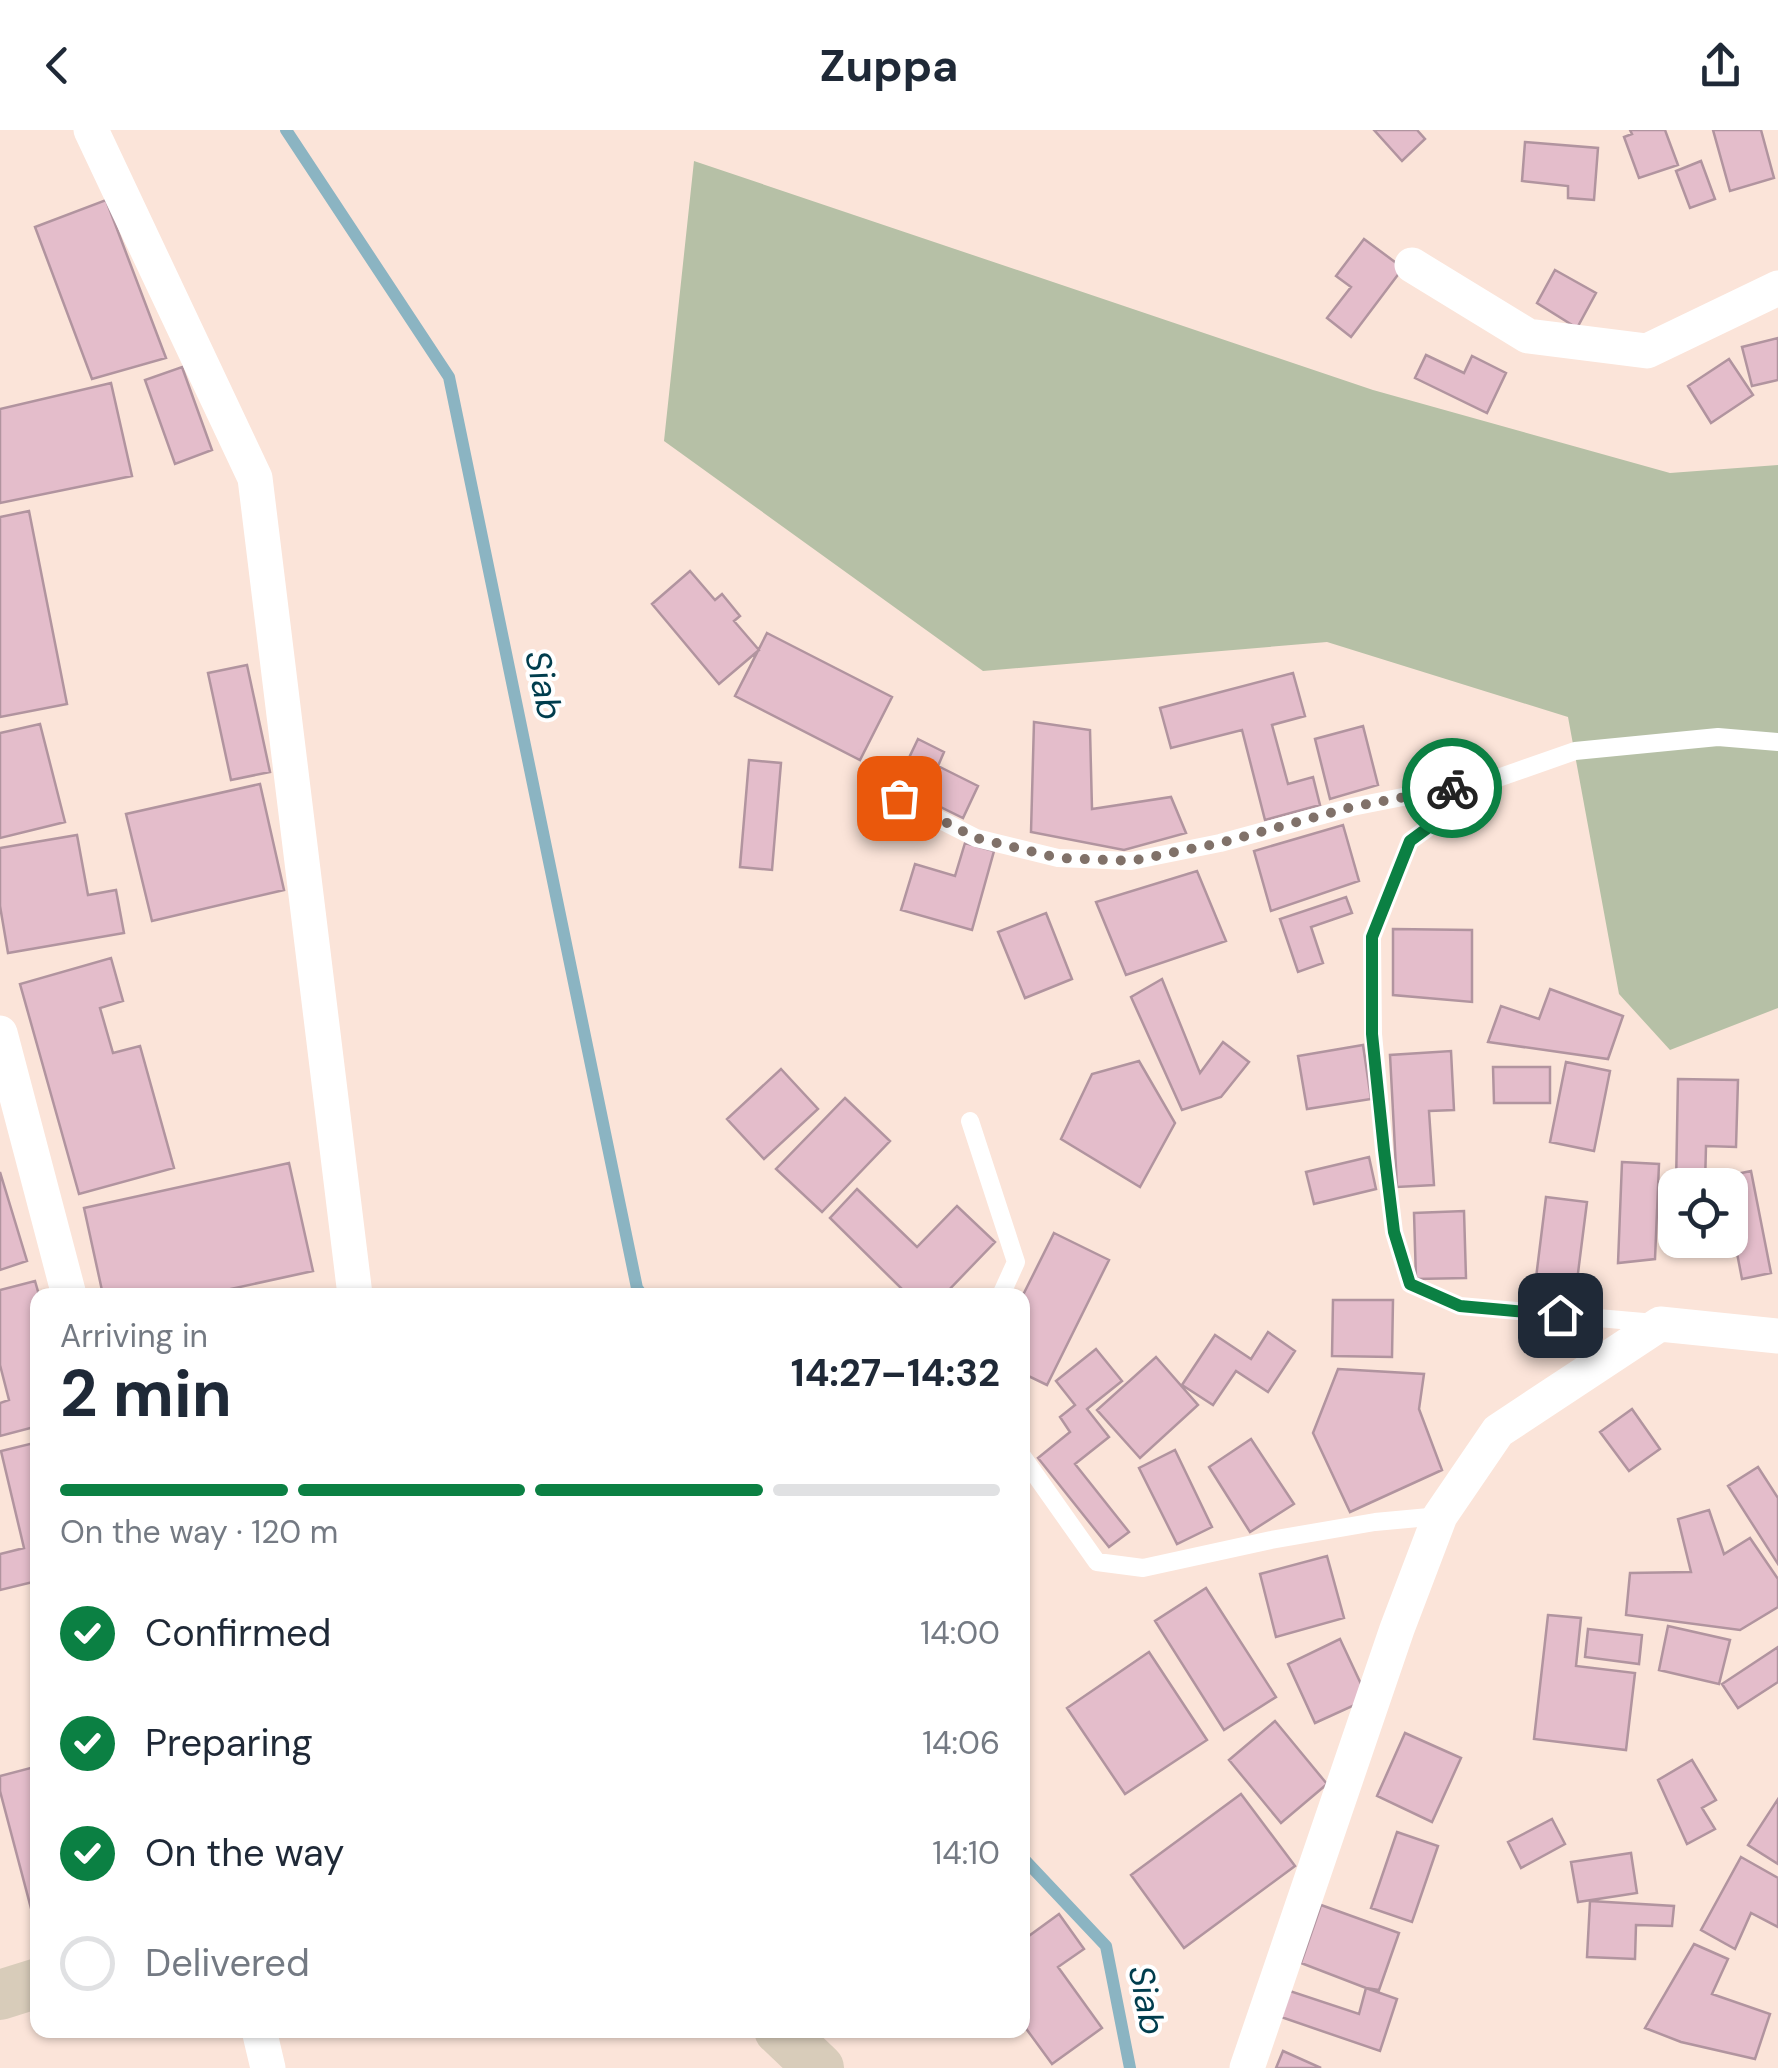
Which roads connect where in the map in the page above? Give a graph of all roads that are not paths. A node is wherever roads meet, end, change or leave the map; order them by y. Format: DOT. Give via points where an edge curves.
graph roads {
  1 [pos="91,130"];
  2 [pos="1412,265"];
  3 [pos="1778,288"];
  4 [pos="1778,742"];
  5 [pos="1494,779"];
  6 [pos="899,798"];
  7 [pos="0,1034"];
  8 [pos="970,1121"];
  9 [pos="67,1288"];
  10 [pos="354,1288"];
  11 [pos="1004,1288"];
  12 [pos="1660,1324"];
  13 [pos="1778,1336"];
  14 [pos="1030,1467"];
  15 [pos="1440,1516"];
  16 [pos="30,1986"];
  17 [pos="0,1995"];
  18 [pos="261,2038"];
  19 [pos="787,2038"];
  20 [pos="268,2068"];
  21 [pos="819,2068"];
  22 [pos="1247,2068"];
  1 -- 10 [label="street" via="255,478"];
  2 -- 3 [label="street" via="1528,336 1647,351"];
  4 -- 5 [label="lane" via="1718,737 1575,751"];
  5 -- 6 [label="lane" via="1131,861 1058,858 976,838"];
  5 -- 12 [label="lane" via="1410,841 1372,937 1372,1034 1394,1232 1410,1284 1460,1306"];
  7 -- 9 [label="street"];
  8 -- 11 [label="lane" via="1016,1262"];
  12 -- 13 [label="street"];
  12 -- 15 [label="street" via="1498,1431"];
  14 -- 15 [label="lane" via="1096,1562 1143,1568 1271,1540"];
  15 -- 22 [label="street"];
  16 -- 17 [label="main road"];
  18 -- 20 [label="street"];
  19 -- 21 [label="main road"];
}
